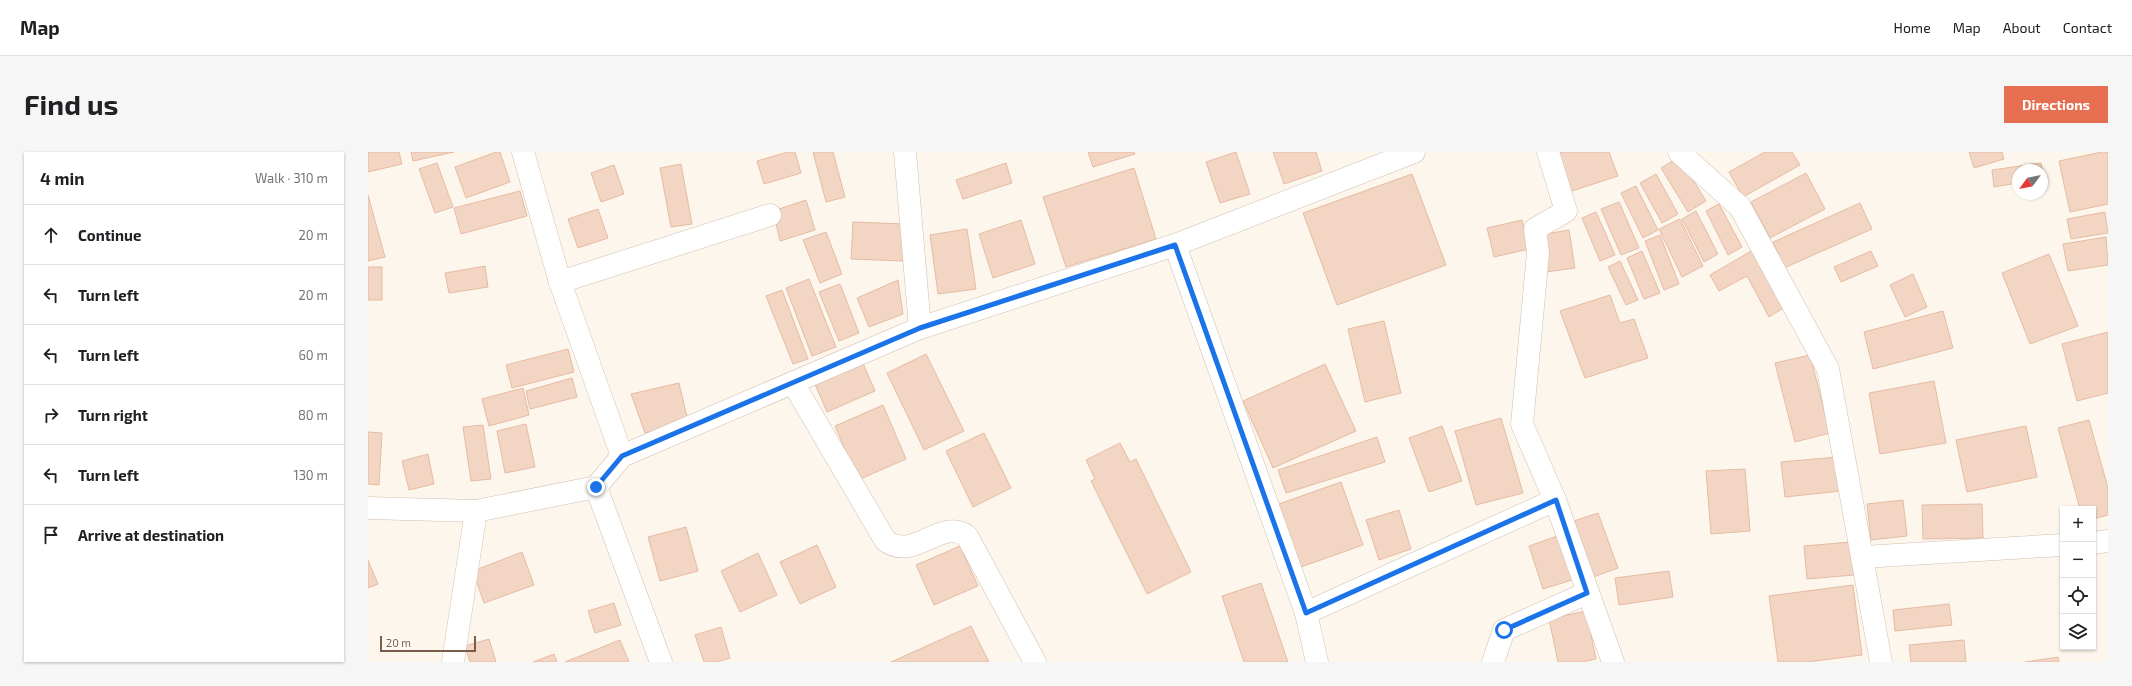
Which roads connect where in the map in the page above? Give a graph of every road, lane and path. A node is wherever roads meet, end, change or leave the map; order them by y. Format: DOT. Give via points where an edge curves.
graph roads {
  1 [pos="523,152"];
  2 [pos="905,152"];
  3 [pos="1414,152"];
  4 [pos="1548,152"];
  5 [pos="1679,152"];
  6 [pos="770,215"];
  7 [pos="1175,245"];
  8 [pos="560,282"];
  9 [pos="920,328"];
  10 [pos="793,383"];
  11 [pos="622,456"];
  12 [pos="596,487"];
  13 [pos="1556,500"];
  14 [pos="368,508"];
  15 [pos="476,511"];
  16 [pos="2108,541"];
  17 [pos="2096,543"];
  18 [pos="2060,545"];
  19 [pos="1862,557"];
  20 [pos="1587,593"];
  21 [pos="1306,613"];
  22 [pos="453,662"];
  23 [pos="661,662"];
  24 [pos="1035,662"];
  25 [pos="1317,662"];
  26 [pos="1493,662"];
  27 [pos="1613,662"];
  28 [pos="1881,662"];
  1 -- 8 [label="street"];
  2 -- 9 [label="street"];
  3 -- 7 [label="street"];
  4 -- 13 [label="street" via="1566,211 1535,230 1538,253 1522,424"];
  5 -- 19 [label="street" via="1740,207 1828,369"];
  6 -- 8 [label="street"];
  7 -- 9 [label="street"];
  7 -- 21 [label="street"];
  8 -- 11 [label="street"];
  9 -- 10 [label="street"];
  10 -- 11 [label="street"];
  10 -- 24 [label="street" via="885,540 899,548 951,531 961,532 967,536"];
  11 -- 12 [label="street"];
  12 -- 15 [label="street"];
  12 -- 23 [label="street"];
  13 -- 20 [label="street"];
  13 -- 21 [label="street"];
  14 -- 15 [label="street"];
  15 -- 22 [label="street"];
  16 -- 17 [label="street"];
  18 -- 19 [label="street"];
  19 -- 28 [label="street"];
  20 -- 26 [label="street" via="1504,630"];
  20 -- 27 [label="street"];
  21 -- 25 [label="street"];
}
